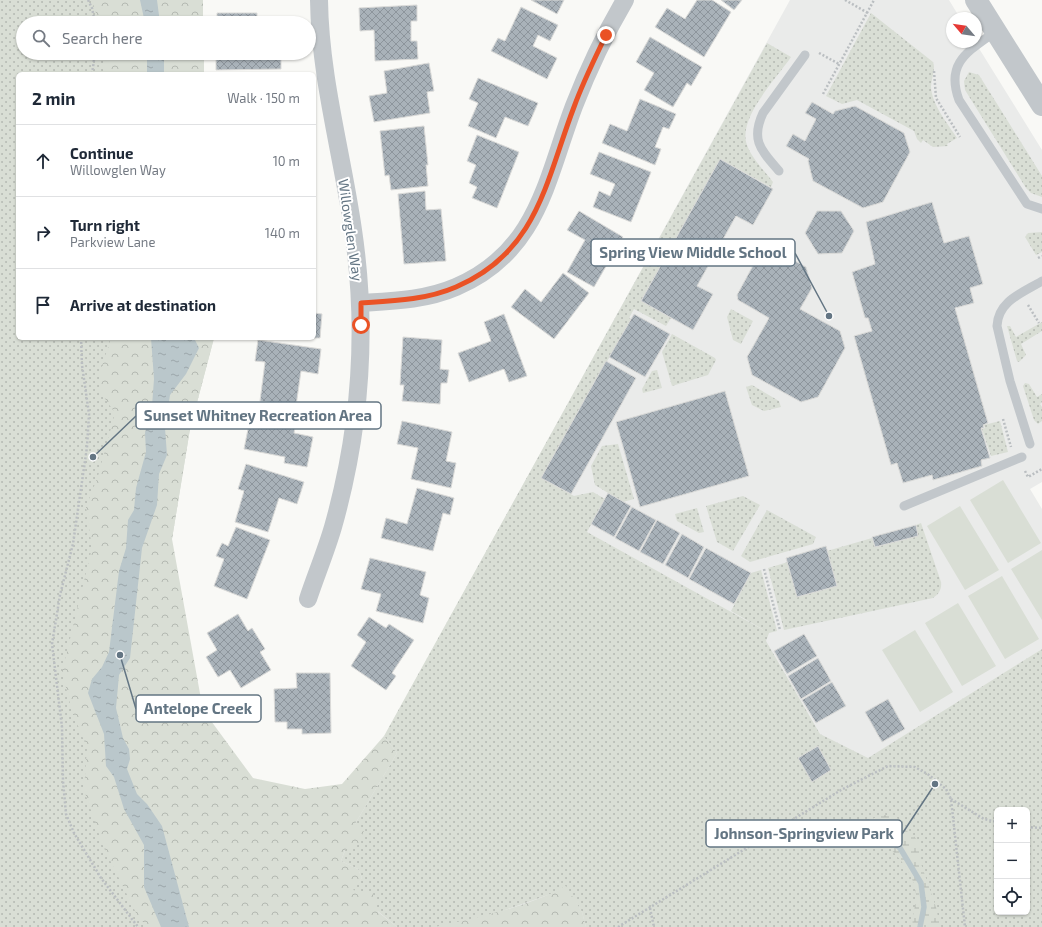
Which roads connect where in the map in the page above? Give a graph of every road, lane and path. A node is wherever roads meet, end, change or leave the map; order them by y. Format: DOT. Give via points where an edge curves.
graph roads {
  1 [pos="88,0"];
  2 [pos="319,0"];
  3 [pos="625,0"];
  4 [pos="845,0"];
  5 [pos="874,0"];
  6 [pos="976,0"];
  7 [pos="868,13"];
  8 [pos="93,16"];
  9 [pos="996,32"];
  10 [pos="816,51"];
  11 [pos="805,56"];
  12 [pos="94,60"];
  13 [pos="839,64"];
  14 [pos="934,71"];
  15 [pos="92,72"];
  16 [pos="823,94"];
  17 [pos="1042,105"];
  18 [pos="960,137"];
  19 [pos="779,171"];
  20 [pos="1042,209"];
  21 [pos="1042,256"];
  22 [pos="1038,258"];
  23 [pos="1042,281"];
  24 [pos="1021,294"];
  25 [pos="361,303"];
  26 [pos="1039,324"];
  27 [pos="81,340"];
  28 [pos="1030,444"];
  29 [pos="1022,457"];
  30 [pos="904,506"];
  31 [pos="764,569"];
  32 [pos="308,599"];
  33 [pos="780,630"];
  34 [pos="951,799"];
  35 [pos="994,821"];
  36 [pos="1030,827"];
  37 [pos="1042,828"];
  38 [pos="650,908"];
  39 [pos="138,927"];
  40 [pos="618,927"];
  41 [pos="654,927"];
  42 [pos="965,927"];
  1 -- 8 [label="path"];
  2 -- 25 [label="street, Willowglen Way" via="325,71 353,230"];
  3 -- 25 [label="street" via="576,100 546,192 532,220 514,245 489,268 456,287 428,296"];
  4 -- 7 [label="path"];
  5 -- 7 [label="path"];
  6 -- 9 [label="street"];
  7 -- 13 [label="path"];
  9 -- 17 [label="street"];
  9 -- 20 [label="lane" via="964,54 956,73 955,89 959,100 1027,204"];
  10 -- 13 [label="path"];
  11 -- 19 [label="lane" via="763,113 758,124 758,144"];
  12 -- 15 [label="path"];
  13 -- 16 [label="path"];
  14 -- 18 [label="path" via="936,98"];
  21 -- 22 [label="path"];
  23 -- 24 [label="lane"];
  24 -- 26 [label="path"];
  24 -- 28 [label="lane" via="1000,310 997,326 1010,381"];
  25 -- 32 [label="street, Willowglen Way" via="359,391 352,445 332,528"];
  27 -- 39 [label="path" via="82,365 90,414 87,447 73,544 57,608 52,644 62,727 66,814 74,833 101,878"];
  29 -- 30 [label="lane"];
  31 -- 33 [label="path"];
  34 -- 35 [label="path" via="984,819"];
  34 -- 38 [label="path" via="946,789 915,766 888,766 841,790"];
  34 -- 42 [label="path"];
  36 -- 37 [label="path"];
  38 -- 40 [label="path"];
  38 -- 41 [label="path"];
}
